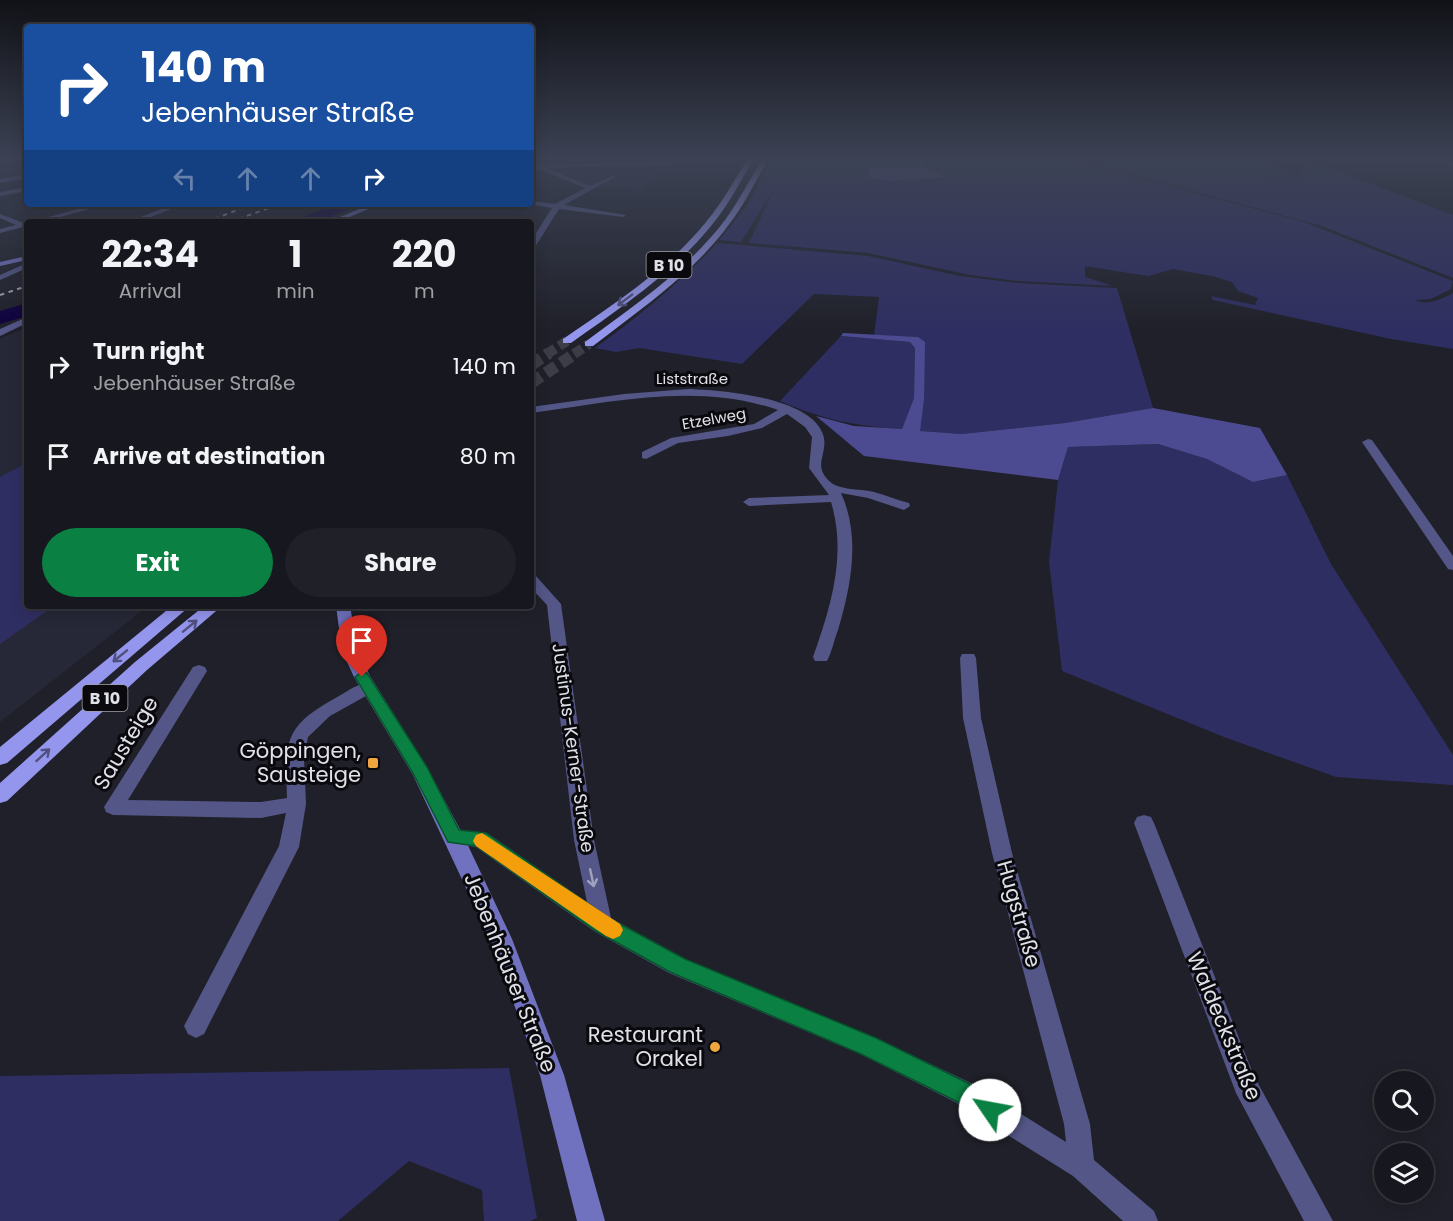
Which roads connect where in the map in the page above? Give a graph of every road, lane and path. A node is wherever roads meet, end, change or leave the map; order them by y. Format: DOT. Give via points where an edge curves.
graph roads {
  1 [pos="3,217"];
  2 [pos="550,217"];
  3 [pos="714,217"];
  4 [pos="730,217"];
  5 [pos="24,224"];
  6 [pos="24,224"];
  7 [pos="0,231"];
  8 [pos="534,242"];
  9 [pos="24,259"];
  10 [pos="0,264"];
  11 [pos="24,266"];
  12 [pos="0,278"];
  13 [pos="24,321"];
  14 [pos="0,333"];
  15 [pos="567,341"];
  16 [pos="589,344"];
  17 [pos="534,410"];
  18 [pos="786,410"];
  19 [pos="1368,442"];
  20 [pos="646,455"];
  21 [pos="834,493"];
  22 [pos="749,502"];
  23 [pos="904,506"];
  24 [pos="1453,566"];
  25 [pos="534,582"];
  26 [pos="178,609"];
  27 [pos="210,609"];
  28 [pos="343,609"];
  29 [pos="821,657"];
  30 [pos="968,658"];
  31 [pos="199,671"];
  32 [pos="367,688"];
  33 [pos="0,758"];
  34 [pos="0,795"];
  35 [pos="297,804"];
  36 [pos="1144,824"];
  37 [pos="454,837"];
  38 [pos="602,924"];
  39 [pos="196,1026"];
  40 [pos="1082,1167"];
  41 [pos="591,1221"];
  42 [pos="1144,1221"];
  43 [pos="1319,1221"];
  1 -- 5 [label="street"];
  2 -- 8 [label="street"];
  3 -- 15 [label="highway, B 10, one-way" via="657,276"];
  4 -- 16 [label="highway, B 10" via="675,278"];
  6 -- 7 [label="street"];
  9 -- 10 [label="main road"];
  11 -- 12 [label="street"];
  13 -- 14 [label="street"];
  17 -- 18 [label="street, Liststraße" via="691,392 758,399"];
  18 -- 20 [label="street, Etzelweg" via="758,426 675,440"];
  18 -- 21 [label="street, Liststraße" via="804,420 818,436 815,468"];
  19 -- 24 [label="street"];
  21 -- 22 [label="street"];
  21 -- 23 [label="street" via="870,495"];
  21 -- 29 [label="street, Liststraße" via="845,538 844,574"];
  25 -- 38 [label="street, Justinus-Kerner-Straße, one-way" via="554,604 584,840"];
  26 -- 33 [label="highway, B 10, one-way"];
  34 -- 27 [label="highway, B 10, one-way" via="141,666"];
  28 -- 32 [label="main road, Jebenhäuser Straße" via="350,651"];
  30 -- 40 [label="street, Hugstraße" via="972,718 1002,853 1077,1124"];
  31 -- 35 [label="street, Sausteige" via="113,807 261,810"];
  32 -- 35 [label="street" via="324,712 300,734 295,758"];
  32 -- 37 [label="main road, Jebenhäuser Straße" via="421,772"];
  35 -- 39 [label="street" via="289,847"];
  36 -- 43 [label="street, Waldeckstraße" via="1245,1084"];
  37 -- 38 [label="street" via="480,839"];
  37 -- 41 [label="main road, Jebenhäuser Straße" via="501,939 552,1075"];
  38 -- 40 [label="street" via="677,966 868,1046 964,1093"];
  40 -- 42 [label="street"];
}
